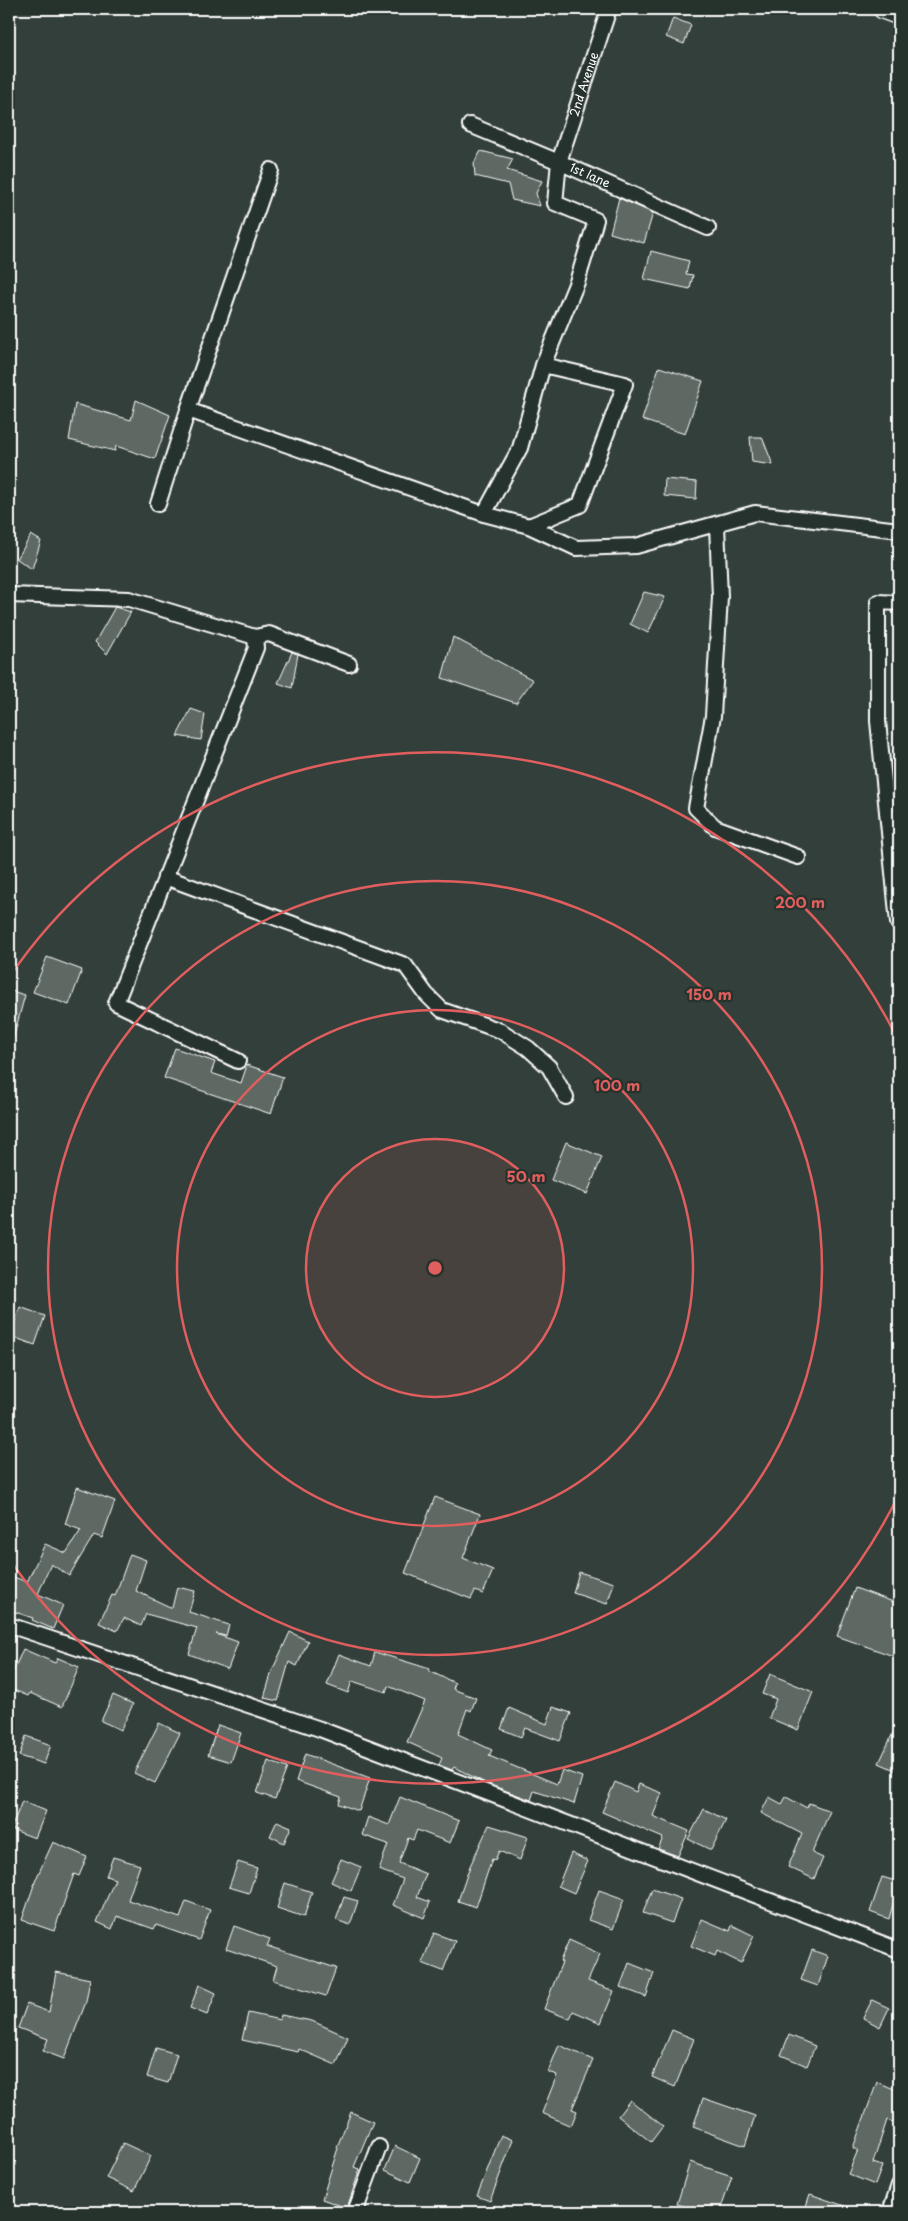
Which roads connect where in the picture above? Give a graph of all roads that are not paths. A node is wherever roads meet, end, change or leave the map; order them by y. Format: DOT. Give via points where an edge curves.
graph roads {
  1 [pos="609,9"];
  2 [pos="883,9"];
  3 [pos="899,15"];
  4 [pos="470,125"];
  5 [pos="559,162"];
  6 [pos="271,170"];
  7 [pos="708,228"];
  8 [pos="543,365"];
  9 [pos="188,410"];
  10 [pos="158,504"];
  11 [pos="484,514"];
  12 [pos="717,525"];
  13 [pos="529,526"];
  14 [pos="899,530"];
  15 [pos="9,595"];
  16 [pos="899,603"];
  17 [pos="255,637"];
  18 [pos="349,664"];
  19 [pos="798,857"];
  20 [pos="165,877"];
  21 [pos="898,923"];
  22 [pos="238,1061"];
  23 [pos="566,1097"];
  24 [pos="9,1625"];
  25 [pos="899,1950"];
  26 [pos="379,2147"];
  27 [pos="899,2185"];
  28 [pos="355,2212"];
  29 [pos="890,2212"];
  1 -- 5 [label="street, 2nd Avenue"];
  2 -- 3 [label="street"];
  4 -- 5 [label="street, 1st lane"];
  5 -- 7 [label="street, 1st lane"];
  5 -- 8 [label="street, 2nd Avenue" via="555,203 596,220 577,282"];
  6 -- 9 [label="street"];
  8 -- 11 [label="street" via="520,448"];
  8 -- 13 [label="street" via="626,384 580,506"];
  9 -- 10 [label="street"];
  9 -- 11 [label="street"];
  11 -- 13 [label="street"];
  12 -- 13 [label="street" via="636,546 576,548"];
  12 -- 14 [label="street" via="755,513"];
  12 -- 19 [label="street" via="720,597 713,716 696,808 715,827"];
  15 -- 17 [label="street" via="129,599"];
  16 -- 21 [label="street" via="878,602 878,721"];
  17 -- 18 [label="street" via="269,634"];
  17 -- 20 [label="street" via="256,648"];
  20 -- 22 [label="street" via="116,1003"];
  20 -- 23 [label="street" via="405,965 442,1010 502,1031 528,1048 549,1066"];
  24 -- 25 [label="street" via="320,1729"];
  26 -- 28 [label="street"];
  27 -- 29 [label="street"];
}
